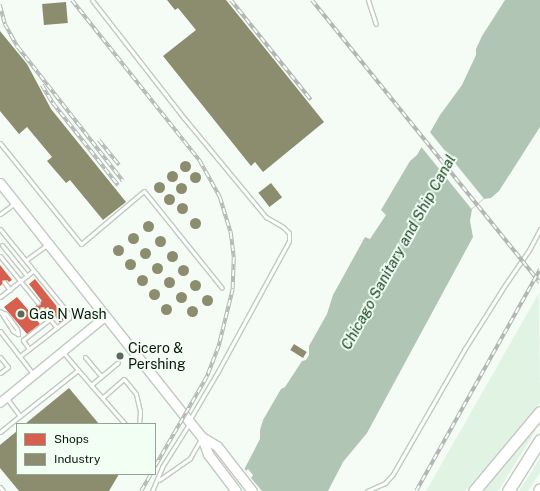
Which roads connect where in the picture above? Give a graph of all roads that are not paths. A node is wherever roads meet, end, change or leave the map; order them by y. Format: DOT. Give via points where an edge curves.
graph roads {
  1 [pos="92,0"];
  2 [pos="368,0"];
  3 [pos="376,24"];
  4 [pos="0,143"];
  5 [pos="1,188"];
  6 [pos="15,203"];
  7 [pos="0,214"];
  8 [pos="0,229"];
  9 [pos="540,229"];
  10 [pos="48,244"];
  11 [pos="2,245"];
  12 [pos="0,256"];
  13 [pos="26,260"];
  14 [pos="20,266"];
  15 [pos="34,270"];
  16 [pos="13,271"];
  17 [pos="27,276"];
  18 [pos="20,281"];
  19 [pos="4,282"];
  20 [pos="46,284"];
  21 [pos="42,287"];
  22 [pos="222,288"];
  23 [pos="10,290"];
  24 [pos="51,291"];
  25 [pos="35,292"];
  26 [pos="47,294"];
  27 [pos="31,295"];
  28 [pos="0,297"];
  29 [pos="57,298"];
  30 [pos="41,299"];
  31 [pos="54,301"];
  32 [pos="61,304"];
  33 [pos="47,306"];
  34 [pos="58,307"];
  35 [pos="66,310"];
  36 [pos="1,311"];
  37 [pos="52,312"];
  38 [pos="63,313"];
  39 [pos="47,315"];
  40 [pos="105,317"];
  41 [pos="56,318"];
  42 [pos="51,320"];
  43 [pos="57,328"];
  44 [pos="0,331"];
  45 [pos="23,340"];
  46 [pos="29,349"];
  47 [pos="63,352"];
  48 [pos="20,356"];
  49 [pos="0,357"];
  50 [pos="85,357"];
  51 [pos="118,362"];
  52 [pos="78,370"];
  53 [pos="0,373"];
  54 [pos="34,375"];
  55 [pos="101,376"];
  56 [pos="91,385"];
  57 [pos="102,398"];
  58 [pos="2,400"];
  59 [pos="540,412"];
  60 [pos="20,416"];
  61 [pos="190,421"];
  62 [pos="124,423"];
  63 [pos="139,423"];
  64 [pos="0,432"];
  65 [pos="202,437"];
  66 [pos="540,440"];
  67 [pos="158,481"];
  68 [pos="0,487"];
  69 [pos="3,491"];
  70 [pos="152,491"];
  71 [pos="236,491"];
  72 [pos="252,491"];
  73 [pos="367,491"];
  74 [pos="474,491"];
  75 [pos="508,491"];
  1 -- 61 [label="lane" via="184,118 266,217 289,233 289,241"];
  2 -- 3 [label="lane"];
  4 -- 22 [label="lane" via="81,244 144,191"];
  5 -- 6 [label="main road"];
  6 -- 7 [label="lane"];
  6 -- 10 [label="main road"];
  8 -- 13 [label="lane"];
  9 -- 73 [label="lane" via="464,350 393,474 385,483"];
  10 -- 13 [label="lane"];
  10 -- 40 [label="main road"];
  11 -- 14 [label="lane"];
  12 -- 16 [label="lane"];
  13 -- 15 [label="lane"];
  14 -- 16 [label="lane"];
  14 -- 17 [label="lane"];
  15 -- 17 [label="lane"];
  15 -- 20 [label="lane"];
  16 -- 18 [label="lane"];
  17 -- 18 [label="lane"];
  18 -- 23 [label="lane"];
  18 -- 27 [label="lane"];
  19 -- 23 [label="lane"];
  20 -- 21 [label="lane"];
  20 -- 24 [label="lane"];
  23 -- 28 [label="lane"];
  24 -- 26 [label="lane"];
  24 -- 29 [label="lane"];
  25 -- 27 [label="lane"];
  27 -- 30 [label="lane" via="37,302"];
  29 -- 31 [label="lane"];
  29 -- 32 [label="lane"];
  32 -- 34 [label="lane"];
  32 -- 35 [label="lane"];
  33 -- 39 [label="lane" via="42,309"];
  35 -- 38 [label="lane"];
  35 -- 43 [label="lane" via="70,318"];
  36 -- 45 [label="lane" via="13,331"];
  37 -- 39 [label="lane"];
  39 -- 42 [label="lane"];
  40 -- 47 [label="main road"];
  40 -- 61 [label="main road"];
  41 -- 42 [label="lane"];
  42 -- 43 [label="lane"];
  42 -- 45 [label="lane"];
  43 -- 46 [label="lane"];
  44 -- 48 [label="lane"];
  45 -- 46 [label="lane"];
  46 -- 48 [label="lane"];
  47 -- 52 [label="lane"];
  47 -- 54 [label="main road"];
  48 -- 54 [label="lane"];
  49 -- 53 [label="lane" via="8,367"];
  50 -- 55 [label="lane"];
  51 -- 55 [label="lane"];
  52 -- 56 [label="lane"];
  52 -- 60 [label="lane"];
  54 -- 58 [label="main road"];
  55 -- 56 [label="lane"];
  56 -- 57 [label="lane"];
  57 -- 62 [label="lane"];
  57 -- 63 [label="lane" via="124,379 136,394 140,411"];
  58 -- 60 [label="lane"];
  59 -- 74 [label="highway"];
  60 -- 64 [label="lane"];
  61 -- 65 [label="main road"];
  61 -- 67 [label="lane" via="162,467"];
  65 -- 67 [label="lane" via="190,458"];
  65 -- 71 [label="main road" via="208,454"];
  65 -- 72 [label="main road" via="217,446"];
  66 -- 75 [label="highway"];
  67 -- 70 [label="lane"];
  68 -- 69 [label="lane"];
}
